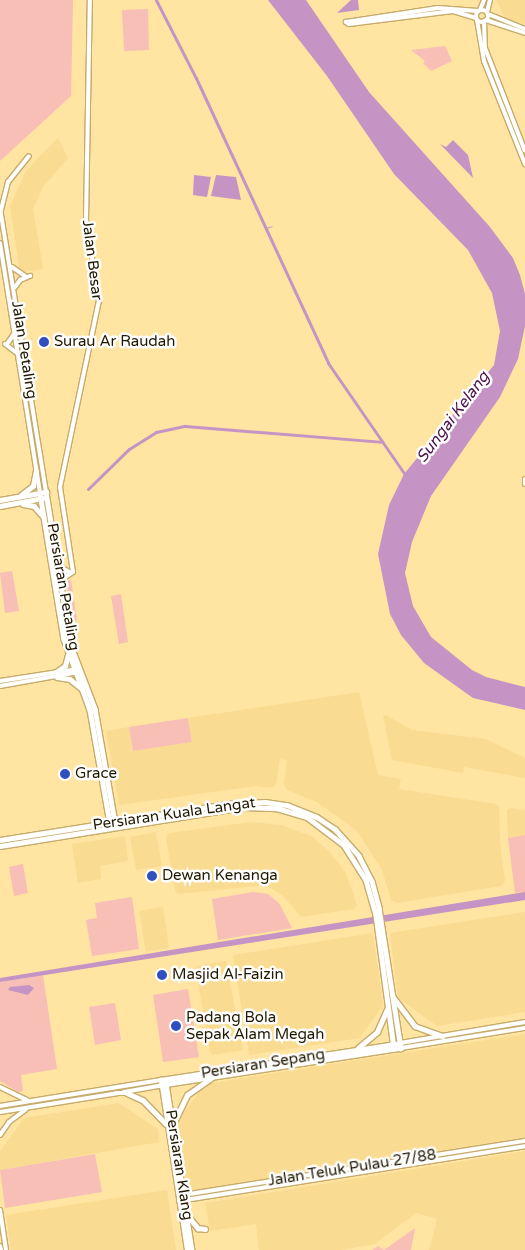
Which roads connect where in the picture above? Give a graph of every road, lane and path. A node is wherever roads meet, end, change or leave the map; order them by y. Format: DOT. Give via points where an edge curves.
graph roads {
  1 [pos="90,0"];
  2 [pos="484,0"];
  3 [pos="490,0"];
  4 [pos="479,10"];
  5 [pos="487,13"];
  6 [pos="476,19"];
  7 [pos="485,20"];
  8 [pos="525,28"];
  9 [pos="525,33"];
  10 [pos="525,151"];
  11 [pos="29,156"];
  12 [pos="525,164"];
  13 [pos="0,209"];
  14 [pos="0,242"];
  15 [pos="9,263"];
  16 [pos="14,291"];
  17 [pos="15,332"];
  18 [pos="18,355"];
  19 [pos="36,471"];
  20 [pos="525,479"];
  21 [pos="525,484"];
  22 [pos="44,495"];
  23 [pos="15,497"];
  24 [pos="0,500"];
  25 [pos="16,503"];
  26 [pos="0,506"];
  27 [pos="45,519"];
  28 [pos="58,558"];
  29 [pos="71,573"];
  30 [pos="62,587"];
  31 [pos="68,654"];
  32 [pos="78,671"];
  33 [pos="56,674"];
  34 [pos="0,681"];
  35 [pos="0,686"];
  36 [pos="84,692"];
  37 [pos="112,804"];
  38 [pos="107,811"];
  39 [pos="202,811"];
  40 [pos="125,821"];
  41 [pos="96,825"];
  42 [pos="112,825"];
  43 [pos="0,840"];
  44 [pos="2,849"];
  45 [pos="380,926"];
  46 [pos="392,995"];
  47 [pos="388,1008"];
  48 [pos="525,1022"];
  49 [pos="525,1028"];
  50 [pos="442,1036"];
  51 [pos="400,1046"];
  52 [pos="394,1047"];
  53 [pos="353,1051"];
  54 [pos="239,1070"];
  55 [pos="212,1077"];
  56 [pos="164,1082"];
  57 [pos="0,1087"];
  58 [pos="116,1093"];
  59 [pos="30,1101"];
  60 [pos="0,1106"];
  61 [pos="31,1107"];
  62 [pos="0,1112"];
  63 [pos="171,1131"];
  64 [pos="0,1135"];
  65 [pos="525,1141"];
  66 [pos="525,1146"];
  67 [pos="181,1198"];
  68 [pos="0,1210"];
  69 [pos="187,1215"];
  70 [pos="204,1229"];
  71 [pos="0,1246"];
  72 [pos="1,1250"];
  73 [pos="6,1250"];
  74 [pos="187,1250"];
  75 [pos="192,1250"];
  1 -- 29 [label="street, Jalan Besar" via="86,220 99,300 60,487"];
  2 -- 4 [label="street"];
  3 -- 5 [label="street"];
  4 -- 5 [label="street"];
  4 -- 6 [label="street"];
  4 -- 6 [label="street" via="438,8 346,22 453,11"];
  5 -- 7 [label="street"];
  5 -- 8 [label="street"];
  6 -- 7 [label="street"];
  6 -- 12 [label="street" via="484,61"];
  7 -- 9 [label="street"];
  7 -- 10 [label="street" via="484,48"];
  11 -- 13 [label="street" via="8,182"];
  13 -- 15 [label="street, Jalan Petaling"];
  14 -- 17 [label="street, Jalan Petaling"];
  15 -- 16 [label="street, Jalan Petaling"];
  15 -- 16 [label="street" via="15,272 27,276 17,282"];
  16 -- 22 [label="street, Jalan Petaling"];
  17 -- 18 [label="street, Jalan Petaling"];
  17 -- 18 [label="street" via="6,344"];
  18 -- 19 [label="street, Jalan Petaling"];
  19 -- 22 [label="street, Jalan Petaling"];
  19 -- 23 [label="main road" via="31,488"];
  20 -- 21 [label="street"];
  22 -- 23 [label="main road"];
  22 -- 25 [label="main road"];
  22 -- 27 [label="main road, Persiaran Petaling"];
  22 -- 28 [label="main road, Persiaran Petaling"];
  23 -- 24 [label="main road"];
  25 -- 26 [label="main road"];
  25 -- 27 [label="main road" via="34,506"];
  27 -- 31 [label="main road, Persiaran Petaling"];
  28 -- 29 [label="street" via="60,566"];
  28 -- 30 [label="main road, Persiaran Petaling"];
  29 -- 30 [label="street" via="64,578"];
  30 -- 32 [label="main road, Persiaran Petaling"];
  31 -- 32 [label="main road, Persiaran Petaling"];
  31 -- 33 [label="main road" via="65,666"];
  32 -- 33 [label="street"];
  32 -- 36 [label="main road, Persiaran Petaling"];
  32 -- 37 [label="main road, Persiaran Petaling" via="96,709"];
  33 -- 34 [label="street"];
  33 -- 35 [label="street"];
  33 -- 36 [label="main road" via="70,679"];
  36 -- 38 [label="main road, Persiaran Petaling"];
  37 -- 40 [label="main road" via="118,816"];
  37 -- 42 [label="main road, Persiaran Petaling"];
  38 -- 41 [label="main road" via="103,821"];
  38 -- 42 [label="main road, Persiaran Petaling"];
  39 -- 40 [label="main road, Persiaran Kuala Langat"];
  39 -- 42 [label="main road, Persiaran Kuala Langat"];
  39 -- 45 [label="main road, Persiaran Kuala Langat" via="265,802 287,805 317,817 335,829 359,856 372,881"];
  40 -- 42 [label="main road, Persiaran Kuala Langat"];
  41 -- 42 [label="main road, Persiaran Kuala Langat"];
  41 -- 43 [label="main road, Persiaran Kuala Langat"];
  42 -- 44 [label="main road, Persiaran Kuala Langat" via="12,844"];
  45 -- 46 [label="main road"];
  45 -- 47 [label="main road"];
  46 -- 50 [label="main road" via="415,1026"];
  46 -- 51 [label="main road"];
  47 -- 52 [label="main road"];
  47 -- 53 [label="main road" via="378,1032"];
  48 -- 50 [label="street, Persiaran Sepang"];
  49 -- 51 [label="street, Persiaran Sepang"];
  50 -- 51 [label="street, Persiaran Sepang"];
  51 -- 52 [label="main road, Persiaran Sepang"];
  52 -- 53 [label="main road, Persiaran Sepang"];
  52 -- 54 [label="main road, Persiaran Sepang"];
  53 -- 54 [label="main road, Persiaran Sepang"];
  54 -- 55 [label="main road, Persiaran Sepang"];
  54 -- 56 [label="main road, Persiaran Sepang"];
  55 -- 56 [label="main road, Persiaran Sepang"];
  55 -- 63 [label="main road" via="185,1098"];
  56 -- 58 [label="street, Persiaran Sepang"];
  56 -- 59 [label="street, Persiaran Sepang"];
  56 -- 63 [label="main road, Persiaran Klang"];
  57 -- 59 [label="street"];
  58 -- 61 [label="street, Persiaran Sepang"];
  58 -- 63 [label="main road" via="127,1093 147,1103"];
  59 -- 60 [label="street, Persiaran Sepang"];
  61 -- 62 [label="street, Persiaran Sepang"];
  61 -- 64 [label="street" via="12,1119"];
  63 -- 67 [label="main road, Persiaran Klang"];
  65 -- 67 [label="street, Jalan Teluk Pulau 27/88"];
  66 -- 67 [label="street, Jalan Teluk Pulau 27/88"];
  67 -- 69 [label="main road, Persiaran Klang"];
  67 -- 74 [label="main road, Persiaran Klang"];
  68 -- 73 [label="street"];
  69 -- 70 [label="main road" via="198,1228"];
  69 -- 75 [label="main road, Persiaran Klang"];
  71 -- 72 [label="street"];
}
